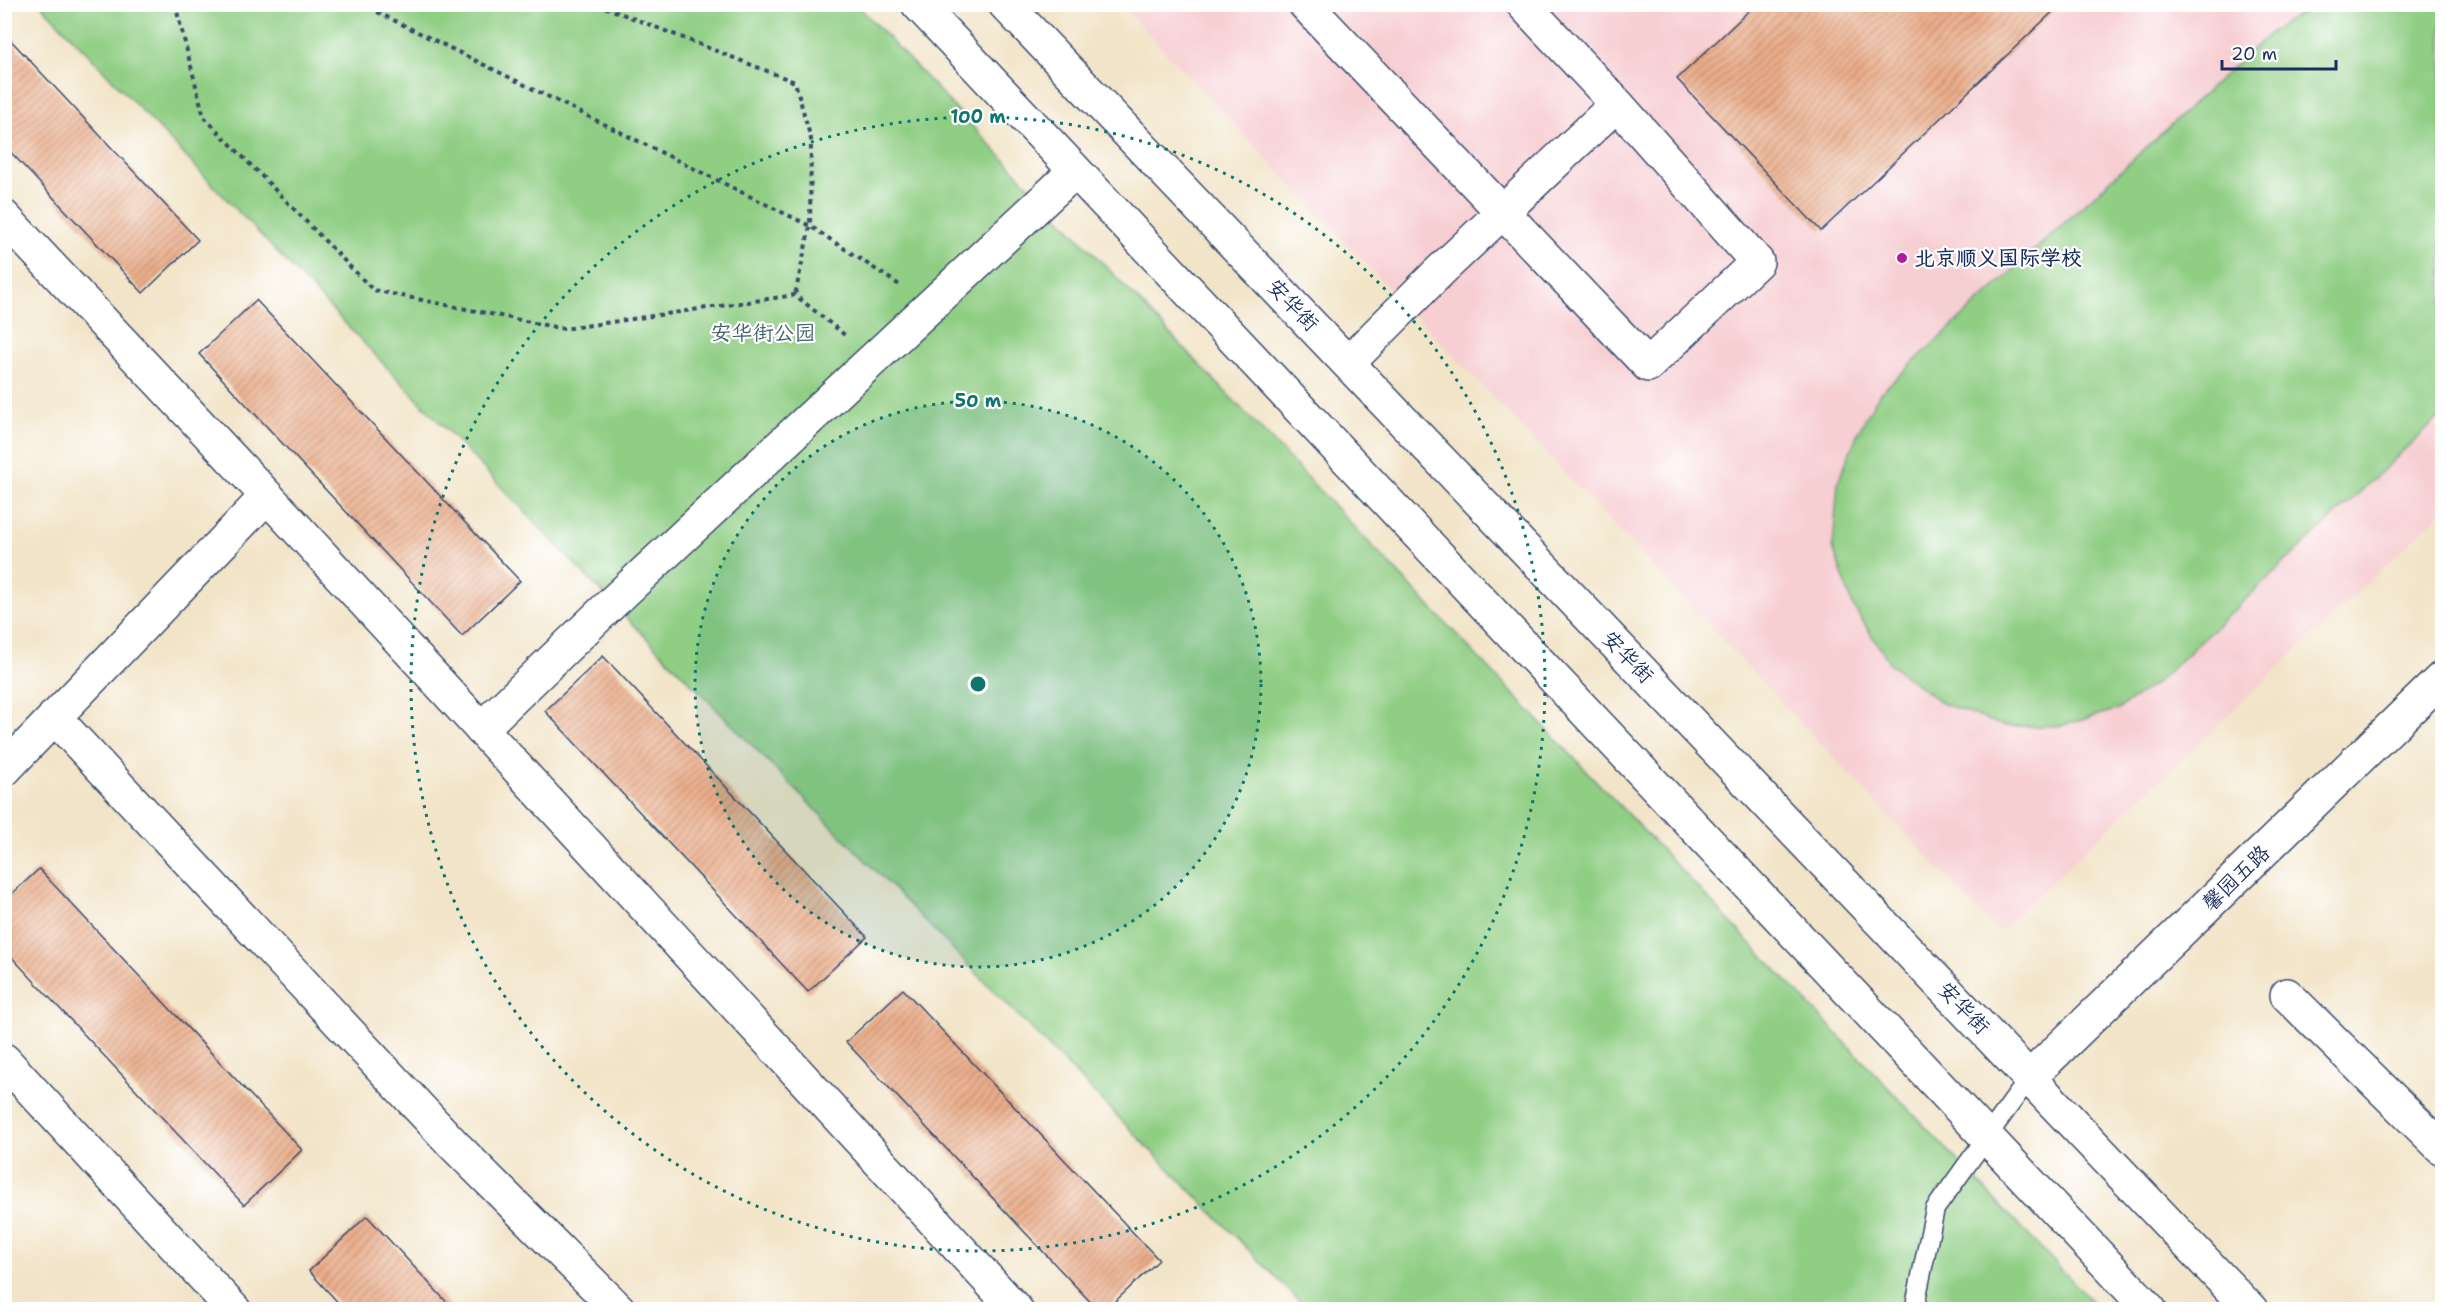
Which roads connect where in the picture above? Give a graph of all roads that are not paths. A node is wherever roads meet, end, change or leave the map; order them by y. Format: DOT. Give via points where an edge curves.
graph roads {
  1 [pos="918,4"];
  2 [pos="1005,4"];
  3 [pos="1305,4"];
  4 [pos="1523,4"];
  5 [pos="1617,104"];
  6 [pos="1076,171"];
  7 [pos="1502,212"];
  8 [pos="4,217"];
  9 [pos="1348,363"];
  10 [pos="267,496"];
  11 [pos="2442,678"];
  12 [pos="54,717"];
  13 [pos="481,729"];
  14 [pos="4,770"];
  15 [pos="2287,995"];
  16 [pos="4,1060"];
  17 [pos="2030,1077"];
  18 [pos="1987,1138"];
  19 [pos="2442,1148"];
  20 [pos="586,1278"];
  21 [pos="234,1310"];
  22 [pos="597,1310"];
  23 [pos="619,1310"];
  24 [pos="1016,1310"];
  25 [pos="1914,1310"];
  26 [pos="2151,1310"];
  27 [pos="2251,1310"];
  1 -- 6 [label="street"];
  2 -- 9 [label="street, 安华街"];
  3 -- 7 [label="street"];
  4 -- 5 [label="street"];
  5 -- 7 [label="street"];
  5 -- 7 [label="street" via="1757,262 1707,309 1648,364"];
  6 -- 13 [label="street"];
  6 -- 18 [label="street"];
  7 -- 9 [label="street"];
  8 -- 10 [label="street"];
  9 -- 17 [label="street, 安华街"];
  10 -- 12 [label="street"];
  10 -- 13 [label="street"];
  11 -- 17 [label="street, 馨园五路"];
  12 -- 14 [label="street"];
  12 -- 23 [label="street" via="454,1145"];
  13 -- 24 [label="street"];
  15 -- 19 [label="street"];
  16 -- 21 [label="street"];
  17 -- 18 [label="lane"];
  17 -- 27 [label="street, 安华街"];
  18 -- 25 [label="lane" via="1935,1209"];
  18 -- 26 [label="street"];
  20 -- 22 [label="street"];
}
